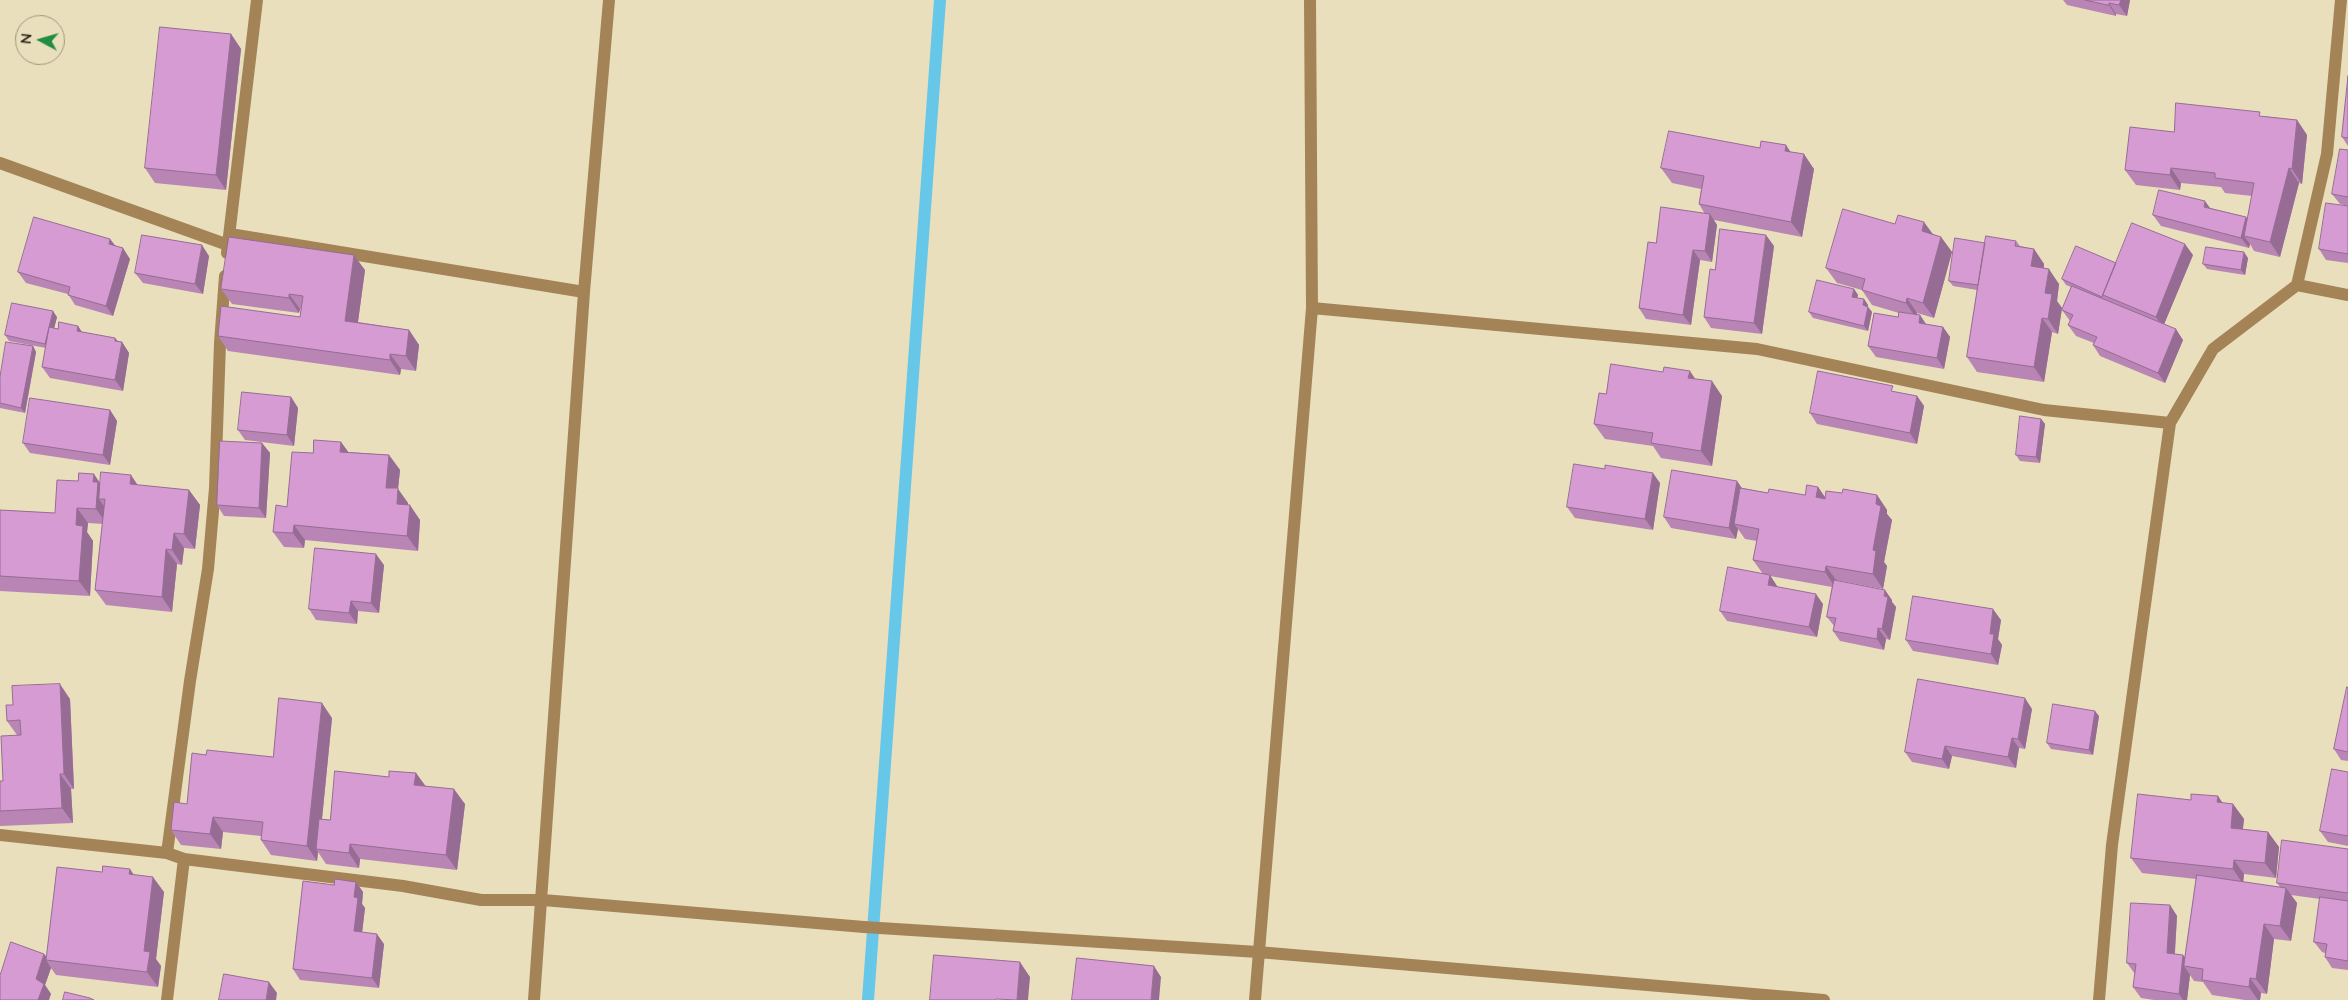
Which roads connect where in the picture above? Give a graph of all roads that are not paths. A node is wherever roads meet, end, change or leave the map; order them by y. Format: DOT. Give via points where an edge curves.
graph roads {
  1 [pos="257,0"];
  2 [pos="609,0"];
  3 [pos="1310,0"];
  4 [pos="2341,0"];
  5 [pos="0,163"];
  6 [pos="229,239"];
  7 [pos="2297,285"];
  8 [pos="584,292"];
  9 [pos="2348,295"];
  10 [pos="1312,308"];
  11 [pos="2170,423"];
  12 [pos="0,835"];
  13 [pos="166,853"];
  14 [pos="184,859"];
  15 [pos="543,900"];
  16 [pos="1258,952"];
  17 [pos="167,1000"];
  18 [pos="534,1000"];
  19 [pos="1255,1000"];
  20 [pos="1824,1000"];
  21 [pos="2099,1000"];
  1 -- 6 [label="street"];
  2 -- 8 [label="street"];
  3 -- 10 [label="street"];
  4 -- 7 [label="street" via="2327,154"];
  5 -- 6 [label="street"];
  6 -- 8 [label="street"];
  6 -- 13 [label="street" via="220,343 216,488 208,569"];
  7 -- 9 [label="street"];
  7 -- 11 [label="street" via="2213,349"];
  8 -- 15 [label="street"];
  10 -- 11 [label="street" via="1757,349 2044,410"];
  10 -- 16 [label="street"];
  11 -- 21 [label="street" via="2112,845"];
  12 -- 13 [label="street"];
  13 -- 14 [label="street"];
  14 -- 15 [label="street" via="403,886 481,900"];
  14 -- 17 [label="street"];
  15 -- 16 [label="street" via="864,927"];
  15 -- 18 [label="street"];
  16 -- 19 [label="street"];
  16 -- 20 [label="street"];
}
